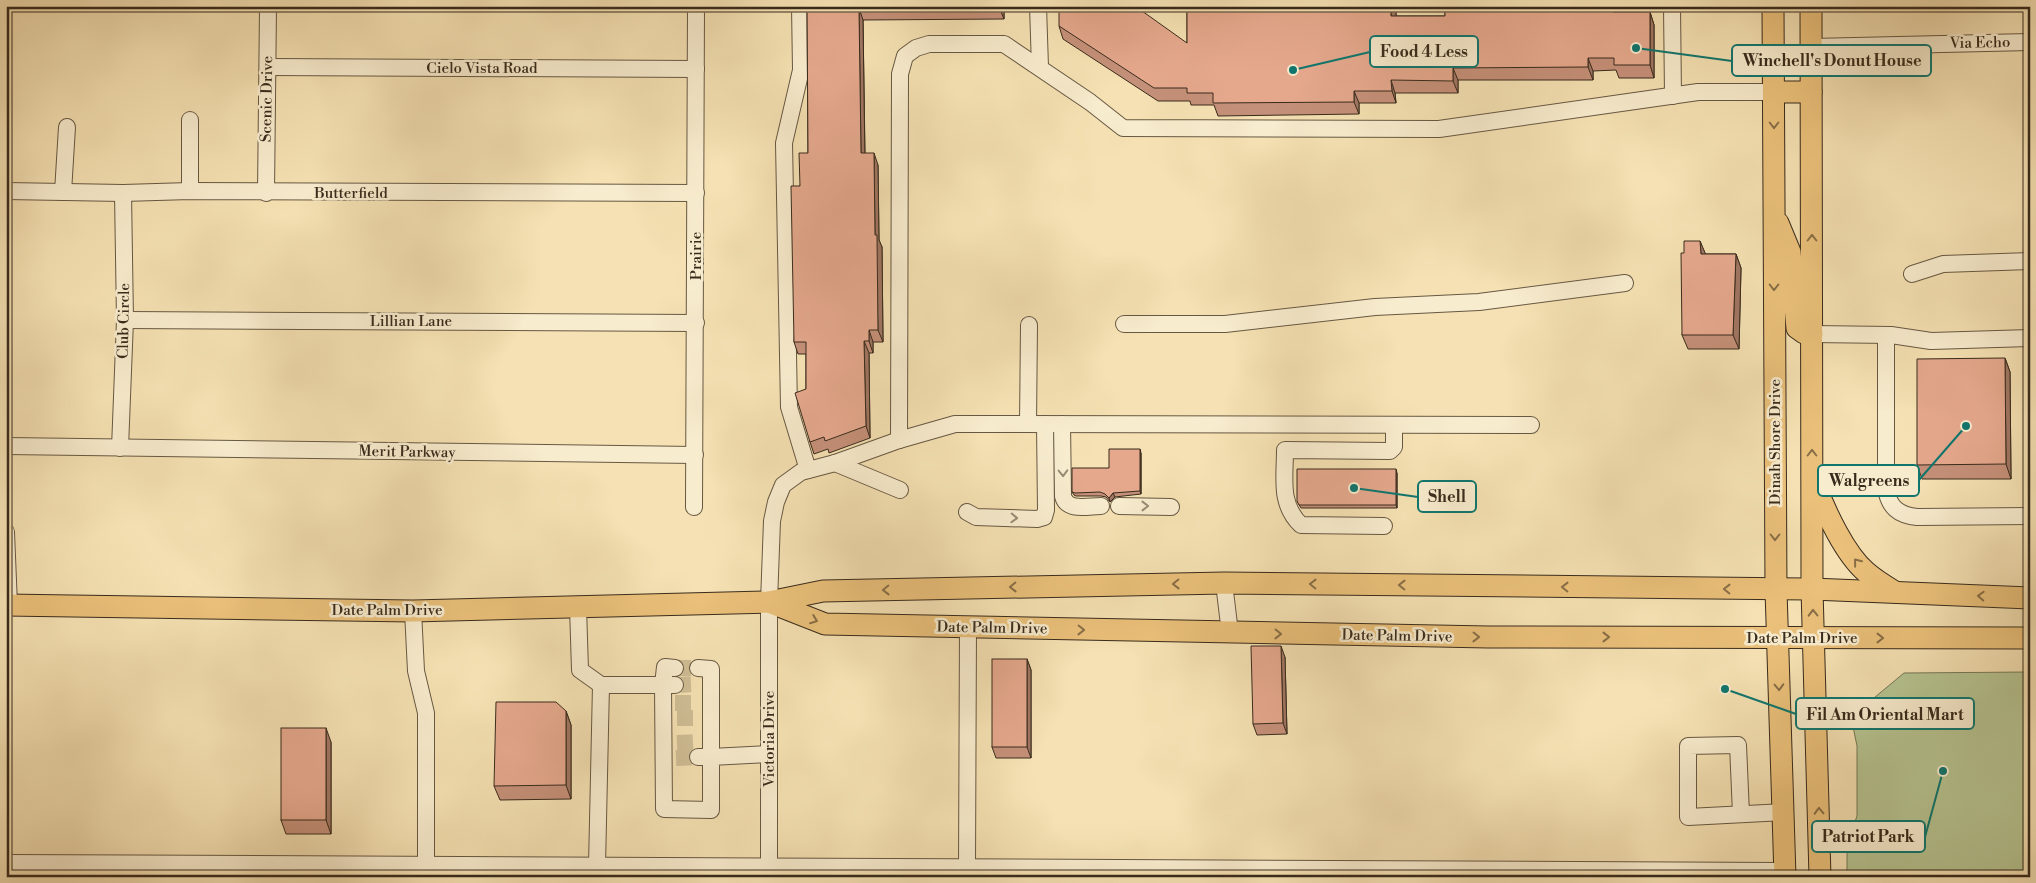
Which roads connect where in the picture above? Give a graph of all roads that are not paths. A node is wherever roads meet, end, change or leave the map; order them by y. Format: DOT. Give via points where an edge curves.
graph roads {
  1 [pos="268,6"];
  2 [pos="696,6"];
  3 [pos="800,6"];
  4 [pos="1038,6"];
  5 [pos="1672,6"];
  6 [pos="1774,6"];
  7 [pos="1811,6"];
  8 [pos="2030,42"];
  9 [pos="1811,47"];
  10 [pos="268,67"];
  11 [pos="1040,67"];
  12 [pos="696,69"];
  13 [pos="1774,92"];
  14 [pos="1811,92"];
  15 [pos="1673,96"];
  16 [pos="190,120"];
  17 [pos="67,128"];
  18 [pos="6,191"];
  19 [pos="190,191"];
  20 [pos="63,192"];
  21 [pos="266,192"];
  22 [pos="696,192"];
  23 [pos="123,194"];
  24 [pos="1774,214"];
  25 [pos="2030,261"];
  26 [pos="1912,274"];
  27 [pos="1625,283"];
  28 [pos="125,320"];
  29 [pos="696,323"];
  30 [pos="1124,324"];
  31 [pos="1029,325"];
  32 [pos="1812,334"];
  33 [pos="1886,335"];
  34 [pos="2030,338"];
  35 [pos="1028,424"];
  36 [pos="1045,424"];
  37 [pos="1062,424"];
  38 [pos="1312,424"];
  39 [pos="1394,425"];
  40 [pos="1531,425"];
  41 [pos="899,440"];
  42 [pos="6,446"];
  43 [pos="120,448"];
  44 [pos="1312,450"];
  45 [pos="694,455"];
  46 [pos="835,463"];
  47 [pos="808,470"];
  48 [pos="1812,479"];
  49 [pos="900,490"];
  50 [pos="694,506"];
  51 [pos="1101,506"];
  52 [pos="1120,506"];
  53 [pos="1171,506"];
  54 [pos="967,512"];
  55 [pos="2030,516"];
  56 [pos="1384,526"];
  57 [pos="6,532"];
  58 [pos="1224,583"];
  59 [pos="1812,589"];
  60 [pos="1776,590"];
  61 [pos="1895,592"];
  62 [pos="2030,598"];
  63 [pos="768,602"];
  64 [pos="8,606"];
  65 [pos="578,607"];
  66 [pos="413,611"];
  67 [pos="968,627"];
  68 [pos="1230,633"];
  69 [pos="1777,638"];
  70 [pos="1814,638"];
  71 [pos="2030,638"];
  72 [pos="675,668"];
  73 [pos="703,679"];
  74 [pos="602,685"];
  75 [pos="669,685"];
  76 [pos="705,749"];
  77 [pos="769,754"];
  78 [pos="1783,812"];
  79 [pos="1742,814"];
  80 [pos="6,863"];
  81 [pos="426,865"];
  82 [pos="598,866"];
  83 [pos="967,868"];
  84 [pos="769,872"];
  85 [pos="1055,872"];
  86 [pos="1785,874"];
  87 [pos="1820,877"];
  1 -- 10 [label="street, Scenic Drive"];
  2 -- 12 [label="street, Prairie"];
  3 -- 47 [label="street" via="801,70 784,143 789,407"];
  4 -- 11 [label="street"];
  5 -- 15 [label="street"];
  6 -- 13 [label="main road, Dinah Shore Drive"];
  7 -- 9 [label="main road"];
  8 -- 9 [label="street, Via Echo"];
  9 -- 14 [label="main road"];
  10 -- 12 [label="street, Cielo Vista Road"];
  10 -- 21 [label="street, Scenic Drive"];
  11 -- 15 [label="street" via="1124,128 1439,129"];
  11 -- 41 [label="street" via="1004,44 929,44 905,56 900,74"];
  12 -- 22 [label="street, Prairie"];
  13 -- 14 [label="main road"];
  13 -- 15 [label="street" via="1698,92"];
  13 -- 24 [label="main road, Dinah Shore Drive, one-way"];
  32 -- 14 [label="main road, one-way"];
  16 -- 19 [label="street"];
  17 -- 20 [label="street"];
  18 -- 20 [label="street, Butterfield"];
  19 -- 21 [label="street, Butterfield"];
  19 -- 23 [label="street, Butterfield"];
  20 -- 23 [label="street, Butterfield"];
  21 -- 22 [label="street, Butterfield"];
  22 -- 29 [label="street, Prairie"];
  23 -- 28 [label="street, Club Circle"];
  24 -- 32 [label="main road" via="1790,252 1797,328"];
  24 -- 60 [label="main road, Dinah Shore Drive, one-way"];
  25 -- 26 [label="street" via="1943,264"];
  27 -- 30 [label="street" via="1479,302 1374,308 1226,324"];
  28 -- 29 [label="street, Lillian Lane"];
  28 -- 43 [label="street, Club Circle"];
  29 -- 45 [label="street, Prairie"];
  31 -- 35 [label="street"];
  32 -- 33 [label="street"];
  48 -- 32 [label="main road, one-way"];
  33 -- 34 [label="street" via="1931,341"];
  33 -- 55 [label="street" via="1886,489 1891,506 1904,515 1916,517"];
  35 -- 36 [label="street, Victoria Drive"];
  35 -- 41 [label="street, Victoria Drive" via="955,424"];
  36 -- 37 [label="street, Victoria Drive"];
  54 -- 36 [label="street, one-way" via="976,516 1044,517"];
  37 -- 38 [label="street, Victoria Drive"];
  37 -- 51 [label="street, one-way" via="1065,502 1070,506"];
  38 -- 39 [label="street, Victoria Drive"];
  38 -- 44 [label="street"];
  39 -- 40 [label="street, Victoria Drive"];
  39 -- 44 [label="street" via="1394,447 1390,451"];
  41 -- 46 [label="street, Victoria Drive"];
  42 -- 43 [label="street, Merit Parkway"];
  43 -- 45 [label="street, Merit Parkway"];
  44 -- 56 [label="street" via="1285,450 1284,496 1290,515 1300,525"];
  45 -- 50 [label="street, Prairie"];
  46 -- 47 [label="street, Victoria Drive"];
  46 -- 49 [label="street"];
  47 -- 63 [label="street, Victoria Drive" via="783,485 776,502"];
  48 -- 59 [label="main road"];
  61 -- 48 [label="main road, one-way" via="1865,572 1855,561 1833,525"];
  52 -- 53 [label="street, one-way"];
  57 -- 64 [label="street"];
  60 -- 58 [label="main road, Date Palm Drive, one-way"];
  58 -- 63 [label="main road, Date Palm Drive, one-way" via="823,591"];
  58 -- 68 [label="street"];
  59 -- 60 [label="main road, Date Palm Drive"];
  59 -- 61 [label="main road, Date Palm Drive"];
  70 -- 59 [label="main road, one-way"];
  60 -- 69 [label="main road, Dinah Shore Drive"];
  62 -- 61 [label="main road, Date Palm Drive, one-way"];
  63 -- 65 [label="main road, Date Palm Drive"];
  63 -- 67 [label="main road, Date Palm Drive, one-way" via="825,624"];
  63 -- 77 [label="street, Victoria Drive"];
  64 -- 66 [label="main road, Date Palm Drive"];
  65 -- 66 [label="main road, Date Palm Drive"];
  65 -- 74 [label="street" via="580,670"];
  66 -- 81 [label="street" via="416,671 426,713"];
  67 -- 68 [label="main road, Date Palm Drive, one-way"];
  67 -- 83 [label="street"];
  68 -- 69 [label="main road, Date Palm Drive, one-way"];
  69 -- 70 [label="main road, Date Palm Drive"];
  69 -- 78 [label="main road, Dinah Shore Drive, one-way"];
  70 -- 71 [label="main road, Date Palm Drive, one-way"];
  87 -- 70 [label="main road, one-way"];
  72 -- 75 [label="street" via="665,667"];
  73 -- 76 [label="street"];
  74 -- 75 [label="street"];
  74 -- 82 [label="street"];
  75 -- 76 [label="street" via="670,751 664,809 711,810"];
  76 -- 77 [label="street"];
  77 -- 84 [label="street, Victoria Drive"];
  78 -- 79 [label="street"];
  78 -- 86 [label="main road, Dinah Shore Drive"];
  79 -- 79 [label="street" via="1688,817 1688,746 1738,746"];
  80 -- 81 [label="street"];
  81 -- 82 [label="street"];
  82 -- 84 [label="street"];
  83 -- 84 [label="street"];
  83 -- 85 [label="street"];
  85 -- 86 [label="street"];
}
